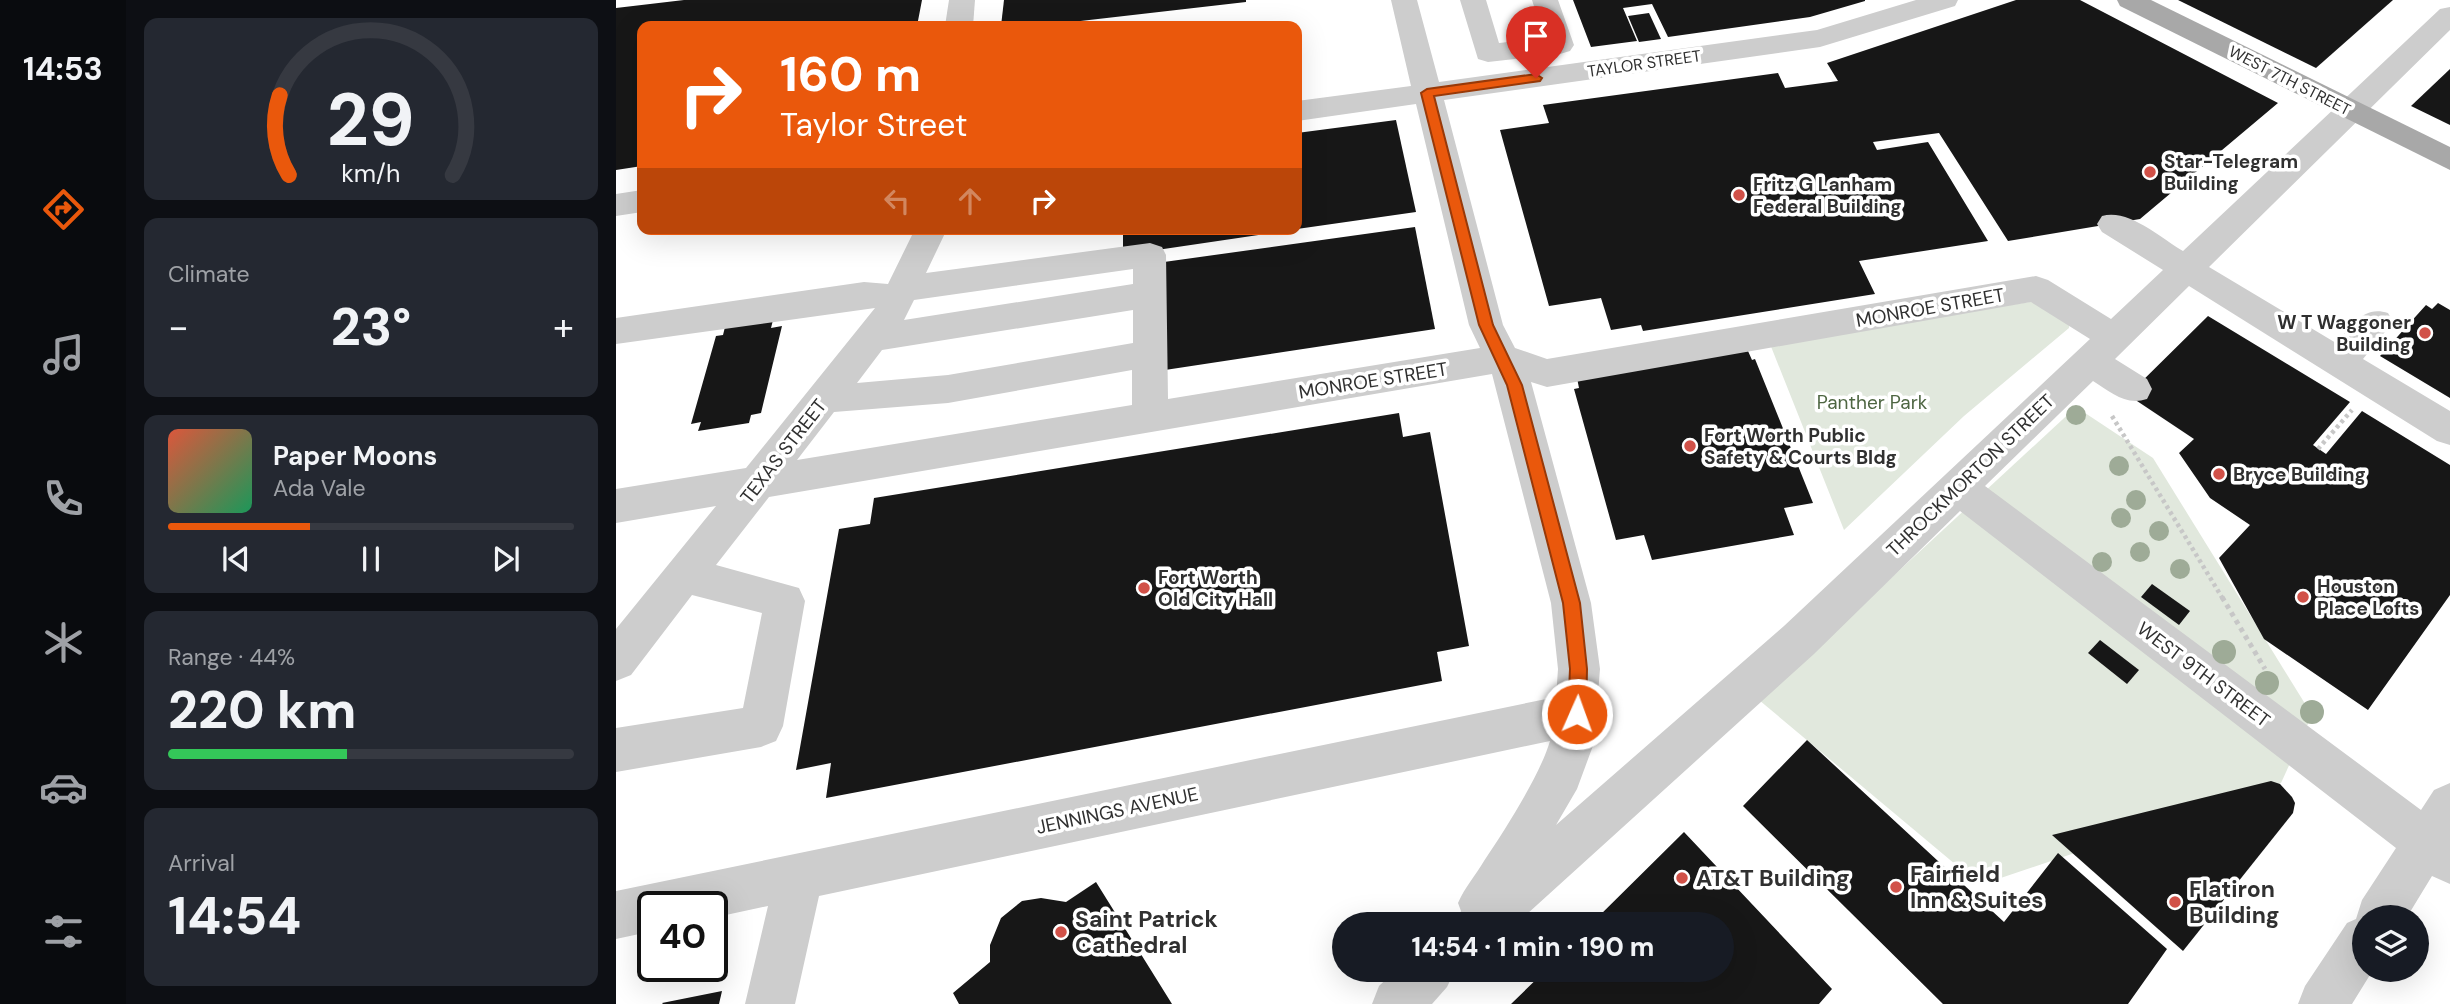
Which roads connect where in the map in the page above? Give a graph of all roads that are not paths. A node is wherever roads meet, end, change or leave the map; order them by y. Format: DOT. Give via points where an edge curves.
graph roads {
  1 [pos="962,0"];
  2 [pos="1404,0"];
  3 [pos="1473,0"];
  4 [pos="1545,0"];
  5 [pos="1945,0"];
  6 [pos="2130,0"];
  7 [pos="2450,15"];
  8 [pos="960,21"];
  9 [pos="1527,48"];
  10 [pos="1536,78"];
  11 [pos="1427,93"];
  12 [pos="1302,110"];
  13 [pos="2351,111"];
  14 [pos="2450,160"];
  15 [pos="637,202"];
  16 [pos="616,205"];
  17 [pos="2113,224"];
  18 [pos="928,235"];
  19 [pos="2185,270"];
  20 [pos="901,293"];
  21 [pos="1151,294"];
  22 [pos="2376,322"];
  23 [pos="616,331"];
  24 [pos="873,338"];
  25 [pos="2102,349"];
  26 [pos="1150,353"];
  27 [pos="1502,358"];
  28 [pos="2339,363"];
  29 [pos="825,398"];
  30 [pos="2122,401"];
  31 [pos="1150,417"];
  32 [pos="2450,430"];
  33 [pos="759,482"];
  34 [pos="1957,487"];
  35 [pos="616,506"];
  36 [pos="684,576"];
  37 [pos="616,660"];
  38 [pos="1577,714"];
  39 [pos="616,750"];
  40 [pos="2442,837"];
  41 [pos="799,877"];
  42 [pos="728,892"];
  43 [pos="2388,905"];
  44 [pos="637,911"];
  45 [pos="1475,912"];
  46 [pos="1493,912"];
  47 [pos="616,915"];
  48 [pos="2352,959"];
  49 [pos="1418,982"];
  50 [pos="770,1004"];
  51 [pos="1397,1004"];
  52 [pos="2323,1004"];
  1 -- 8 [label="street"];
  2 -- 11 [label="street"];
  3 -- 9 [label="street" via="1488,53"];
  4 -- 9 [label="street" via="1560,45"];
  5 -- 10 [label="street, TAYLOR STREET" via="1820,38 1784,32"];
  6 -- 13 [label="main road, WEST 7TH STREET"];
  7 -- 13 [label="street, THROCKMORTON STREET"];
  9 -- 10 [label="street"];
  10 -- 11 [label="street, TAYLOR STREET"];
  11 -- 12 [label="street, TAYLOR STREET"];
  11 -- 27 [label="street" via="1486,325"];
  13 -- 14 [label="main road, WEST 7TH STREET"];
  13 -- 19 [label="street, THROCKMORTON STREET"];
  15 -- 16 [label="street"];
  17 -- 19 [label="street"];
  18 -- 20 [label="street, TEXAS STREET"];
  19 -- 25 [label="street, THROCKMORTON STREET"];
  19 -- 28 [label="street"];
  20 -- 21 [label="street" via="1150,255"];
  20 -- 23 [label="street"];
  20 -- 24 [label="street, TEXAS STREET"];
  21 -- 24 [label="street"];
  21 -- 26 [label="street"];
  22 -- 28 [label="street"];
  24 -- 29 [label="street, TEXAS STREET"];
  25 -- 27 [label="street, MONROE STREET" via="2036,289 1547,373"];
  25 -- 30 [label="street, MONROE STREET"];
  25 -- 34 [label="street, THROCKMORTON STREET"];
  26 -- 29 [label="street" via="954,390"];
  26 -- 31 [label="street"];
  27 -- 31 [label="street, MONROE STREET"];
  27 -- 38 [label="street" via="1515,385 1571,603 1579,669"];
  28 -- 32 [label="street"];
  29 -- 33 [label="street, TEXAS STREET"];
  31 -- 33 [label="street, MONROE STREET"];
  33 -- 35 [label="street, MONROE STREET"];
  33 -- 36 [label="street, TEXAS STREET"];
  34 -- 40 [label="street, WEST 9TH STREET"];
  34 -- 46 [label="street, THROCKMORTON STREET" via="1799,640"];
  36 -- 37 [label="street, TEXAS STREET"];
  36 -- 39 [label="street" via="785,601 761,726"];
  38 -- 41 [label="street, JENNINGS AVENUE"];
  38 -- 45 [label="street" via="1561,773 1501,878"];
  40 -- 43 [label="street"];
  41 -- 42 [label="street, JENNINGS AVENUE"];
  41 -- 50 [label="street"];
  44 -- 47 [label="street, JENNINGS AVENUE"];
  48 -- 52 [label="street"];
  49 -- 51 [label="street"];
}
